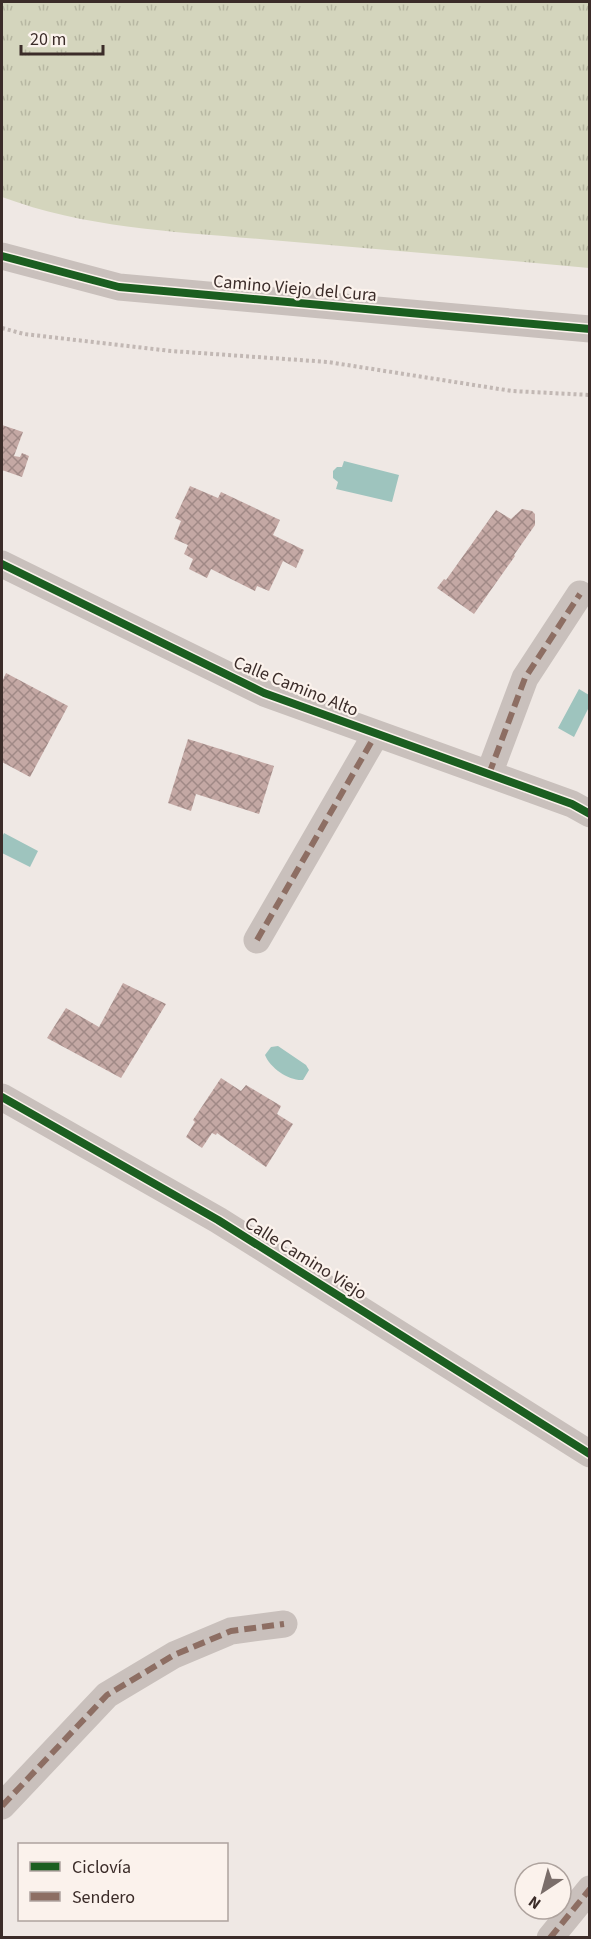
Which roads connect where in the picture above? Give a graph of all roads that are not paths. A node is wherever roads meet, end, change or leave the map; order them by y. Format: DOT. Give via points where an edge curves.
graph roads {
  1 [pos="2,256"];
  2 [pos="590,329"];
  3 [pos="2,564"];
  4 [pos="580,594"];
  5 [pos="376,734"];
  6 [pos="489,774"];
  7 [pos="590,814"];
  8 [pos="257,940"];
  9 [pos="2,1097"];
  10 [pos="590,1454"];
  11 [pos="284,1624"];
  12 [pos="2,1806"];
  13 [pos="590,1889"];
  14 [pos="550,1938"];
  1 -- 2 [label="street, Camino Viejo del Cura" via="119,287"];
  3 -- 5 [label="street, Calle Camino Alto" via="264,693"];
  4 -- 6 [label="street" via="525,678"];
  5 -- 6 [label="street, Calle Camino Alto"];
  5 -- 8 [label="street"];
  6 -- 7 [label="street, Calle Camino Alto"];
  9 -- 10 [label="street, Calle Camino Viejo" via="218,1220"];
  11 -- 12 [label="street" via="231,1631 174,1655 107,1695"];
  13 -- 14 [label="street"];
}
